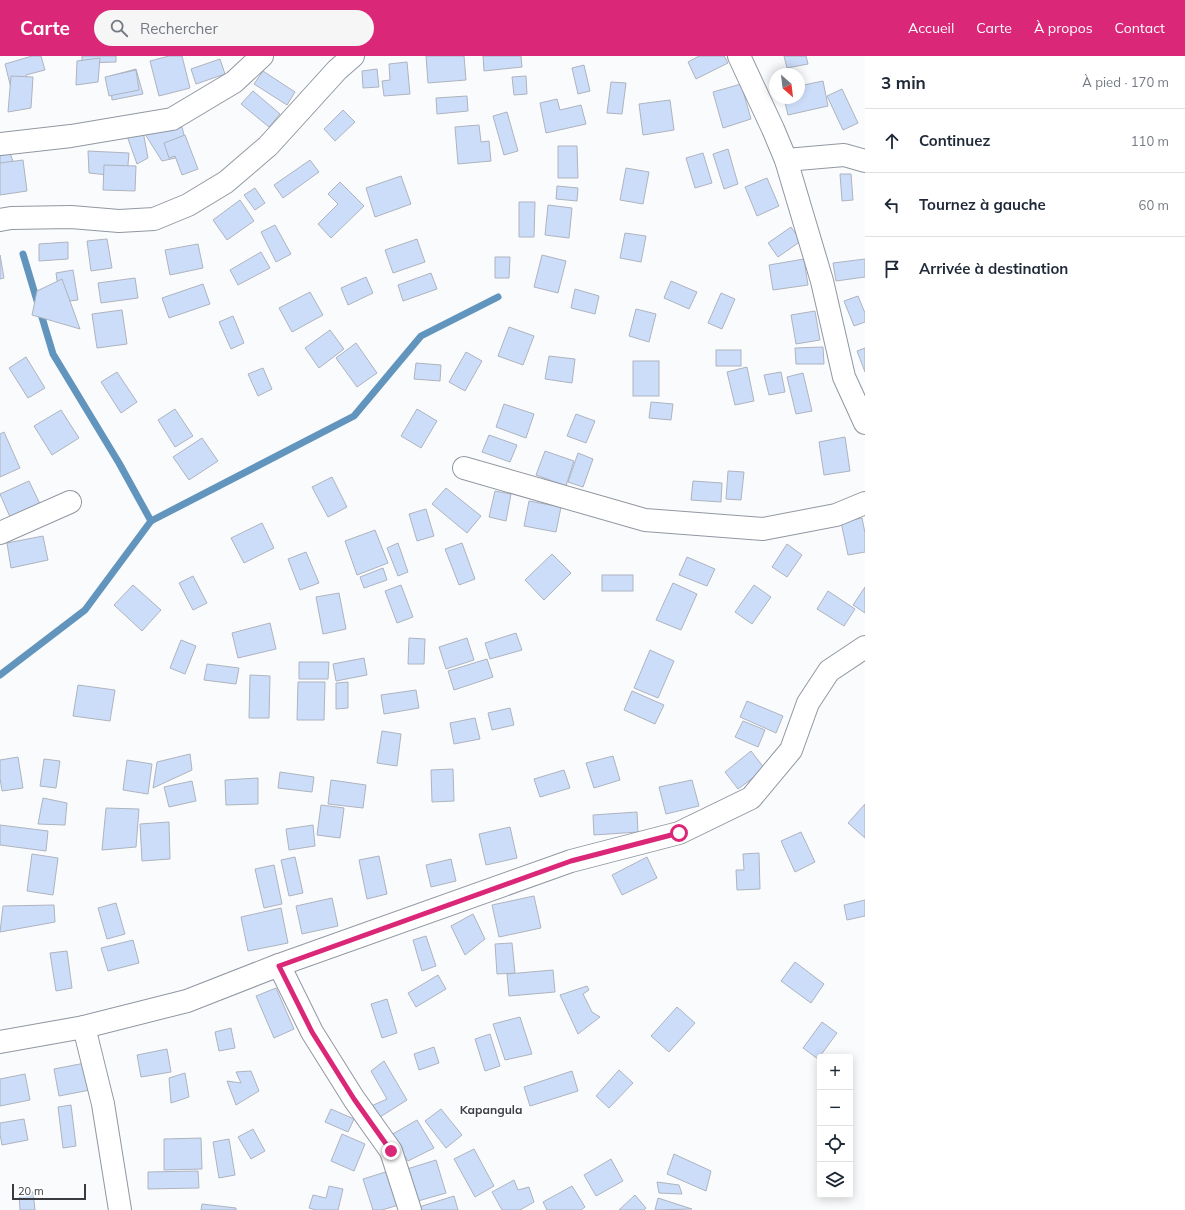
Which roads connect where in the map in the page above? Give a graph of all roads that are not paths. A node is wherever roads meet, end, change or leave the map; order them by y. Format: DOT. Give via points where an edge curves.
graph roads {
  1 [pos="262,56"];
  2 [pos="354,56"];
  3 [pos="739,56"];
  4 [pos="0,144"];
  5 [pos="786,160"];
  6 [pos="865,160"];
  7 [pos="0,220"];
  8 [pos="865,423"];
  9 [pos="464,468"];
  10 [pos="70,502"];
  11 [pos="865,503"];
  12 [pos="0,533"];
  13 [pos="865,647"];
  14 [pos="279,966"];
  15 [pos="84,1026"];
  16 [pos="0,1042"];
  17 [pos="120,1210"];
  18 [pos="410,1210"];
  1 -- 4 [label="street" via="234,82 172,119 71,136"];
  2 -- 7 [label="street" via="337,70 268,146 226,182 188,206 154,219 119,221 72,217"];
  3 -- 5 [label="street"];
  5 -- 6 [label="street" via="844,155"];
  5 -- 8 [label="street" via="822,281 844,376"];
  9 -- 11 [label="street" via="645,520 763,529 836,515"];
  10 -- 12 [label="street"];
  13 -- 14 [label="street" via="829,671 808,703 791,750 751,798 679,833 571,861"];
  14 -- 15 [label="street" via="187,1001"];
  14 -- 18 [label="street" via="312,1032 354,1099 391,1151"];
  15 -- 16 [label="street"];
  15 -- 17 [label="street" via="103,1104"];
}
